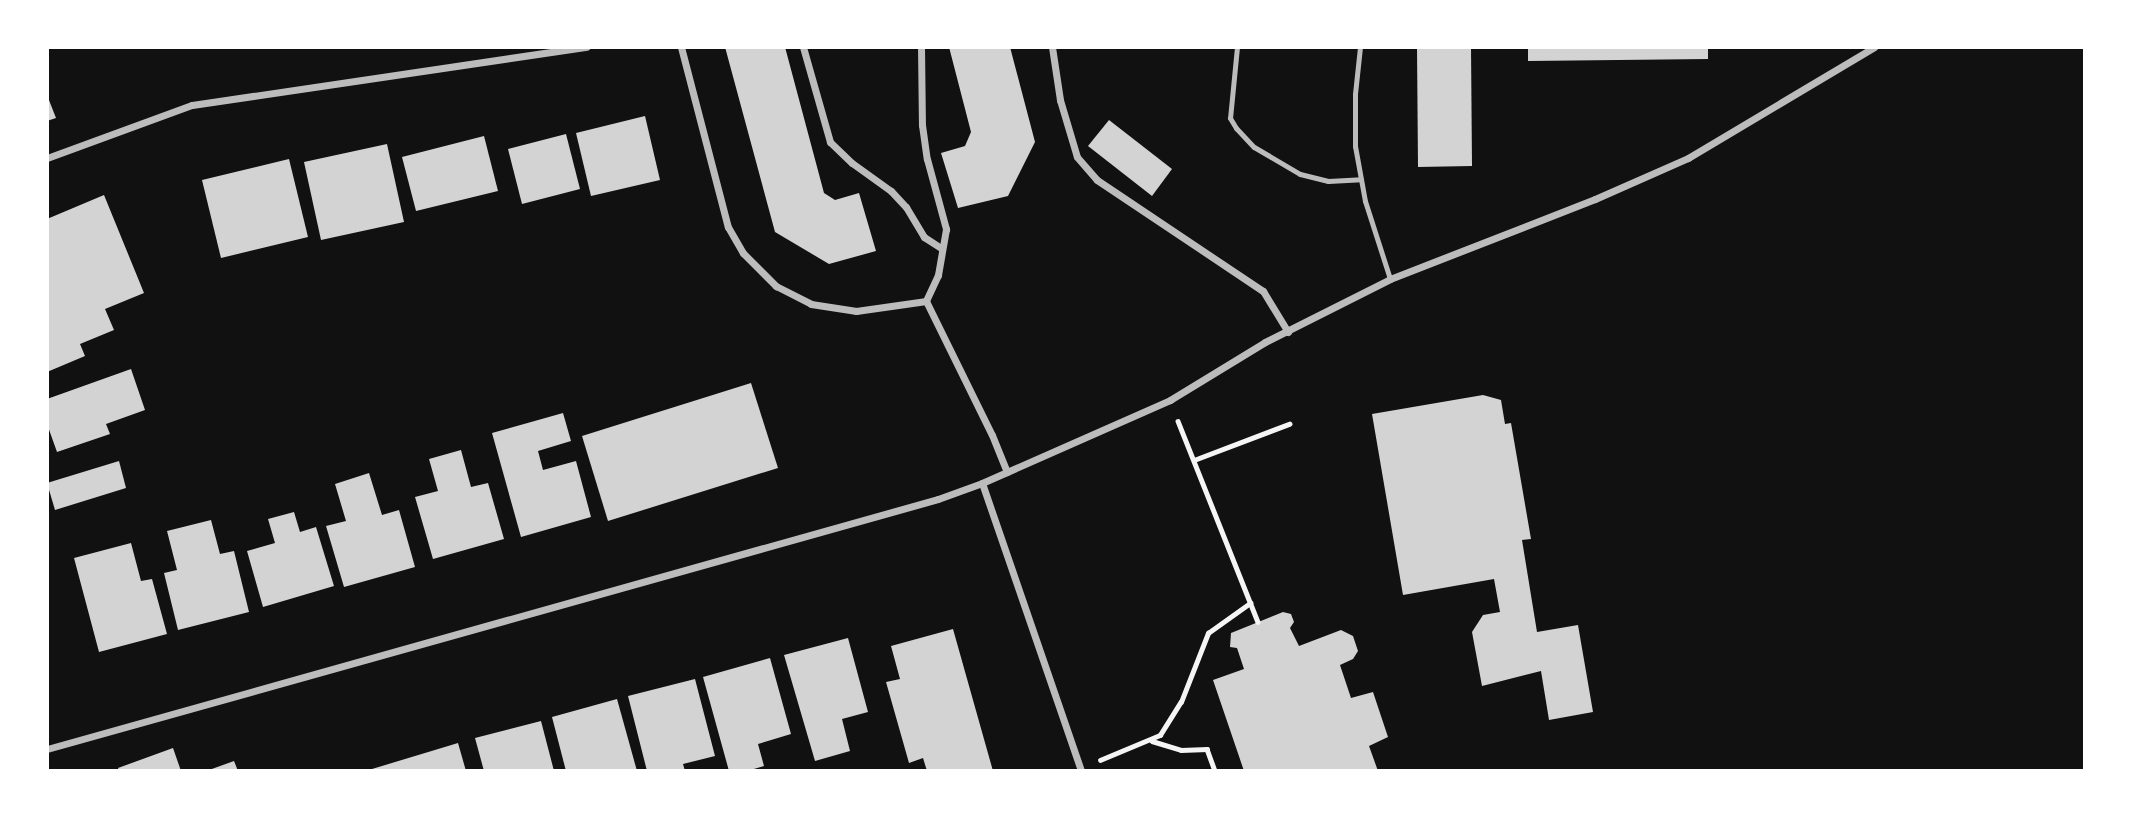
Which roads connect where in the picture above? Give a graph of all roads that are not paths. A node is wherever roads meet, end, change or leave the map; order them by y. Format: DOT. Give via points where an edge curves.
graph roads {
  1 [pos="587,47"];
  2 [pos="681,47"];
  3 [pos="803,47"];
  4 [pos="921,47"];
  5 [pos="1052,47"];
  6 [pos="1237,47"];
  7 [pos="1360,47"];
  8 [pos="1874,47"];
  9 [pos="47,158"];
  10 [pos="1361,179"];
  11 [pos="941,248"];
  12 [pos="1390,279"];
  13 [pos="926,300"];
  14 [pos="1288,332"];
  15 [pos="1007,472"];
  16 [pos="982,483"];
  17 [pos="47,749"];
  18 [pos="1081,771"];
  1 -- 9 [label="street" via="192,105"];
  2 -- 13 [label="street" via="728,227 743,253 776,285 811,304 856,311"];
  3 -- 11 [label="street" via="830,142 891,191 924,237"];
  4 -- 11 [label="street" via="922,125 946,229"];
  5 -- 14 [label="street" via="1060,100 1077,157 1097,180 1263,291"];
  6 -- 10 [label="lane" via="1230,118 1236,128 1254,147 1300,174 1328,181"];
  7 -- 10 [label="lane" via="1355,120"];
  8 -- 12 [label="street" via="1688,159"];
  10 -- 12 [label="lane"];
  11 -- 13 [label="street" via="938,275"];
  12 -- 14 [label="street"];
  13 -- 15 [label="street"];
  14 -- 15 [label="street" via="1170,400"];
  15 -- 16 [label="street"];
  16 -- 17 [label="street"];
  16 -- 18 [label="street"];
}
